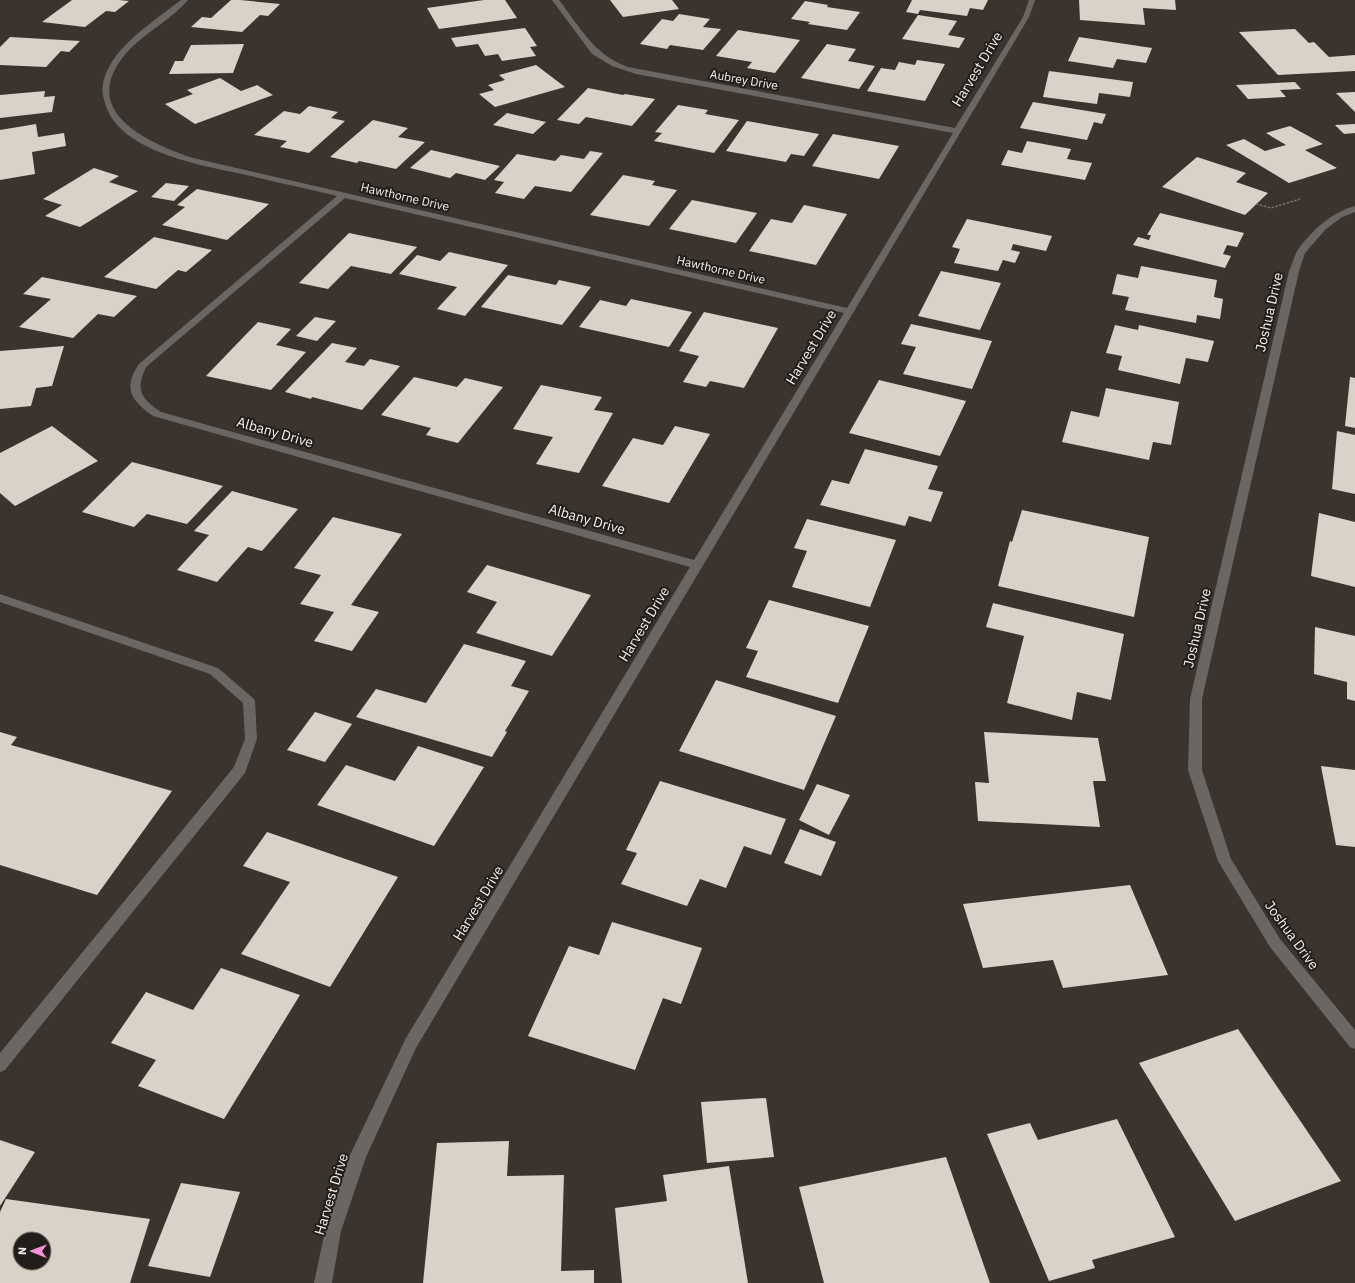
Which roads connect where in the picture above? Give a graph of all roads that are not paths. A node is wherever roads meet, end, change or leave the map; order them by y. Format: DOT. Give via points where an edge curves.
graph roads {
  1 [pos="185,0"];
  2 [pos="555,0"];
  3 [pos="1032,0"];
  4 [pos="957,131"];
  5 [pos="343,195"];
  6 [pos="1355,209"];
  7 [pos="849,311"];
  8 [pos="697,565"];
  9 [pos="0,598"];
  10 [pos="1355,1042"];
  11 [pos="0,1065"];
  12 [pos="323,1283"];
  1 -- 5 [label="street, Hawthorne Drive" via="138,39 112,67 106,91 107,103 119,122 136,137 191,160"];
  2 -- 4 [label="street, Aubrey Drive" via="595,52 619,67"];
  3 -- 4 [label="street, Harvest Drive" via="1026,17"];
  4 -- 7 [label="street, Harvest Drive"];
  5 -- 7 [label="street, Hawthorne Drive"];
  5 -- 8 [label="street, Albany Drive" via="146,362 135,378 135,391 141,403 157,414"];
  6 -- 10 [label="street, Joshua Drive" via="1340,215 1323,227 1301,252 1294,271 1196,699 1195,770 1225,861 1276,943"];
  7 -- 8 [label="street, Harvest Drive"];
  8 -- 12 [label="street, Harvest Drive" via="411,1043 358,1155 334,1230"];
  9 -- 11 [label="street" via="214,671 249,701 251,738 240,769"];
}
